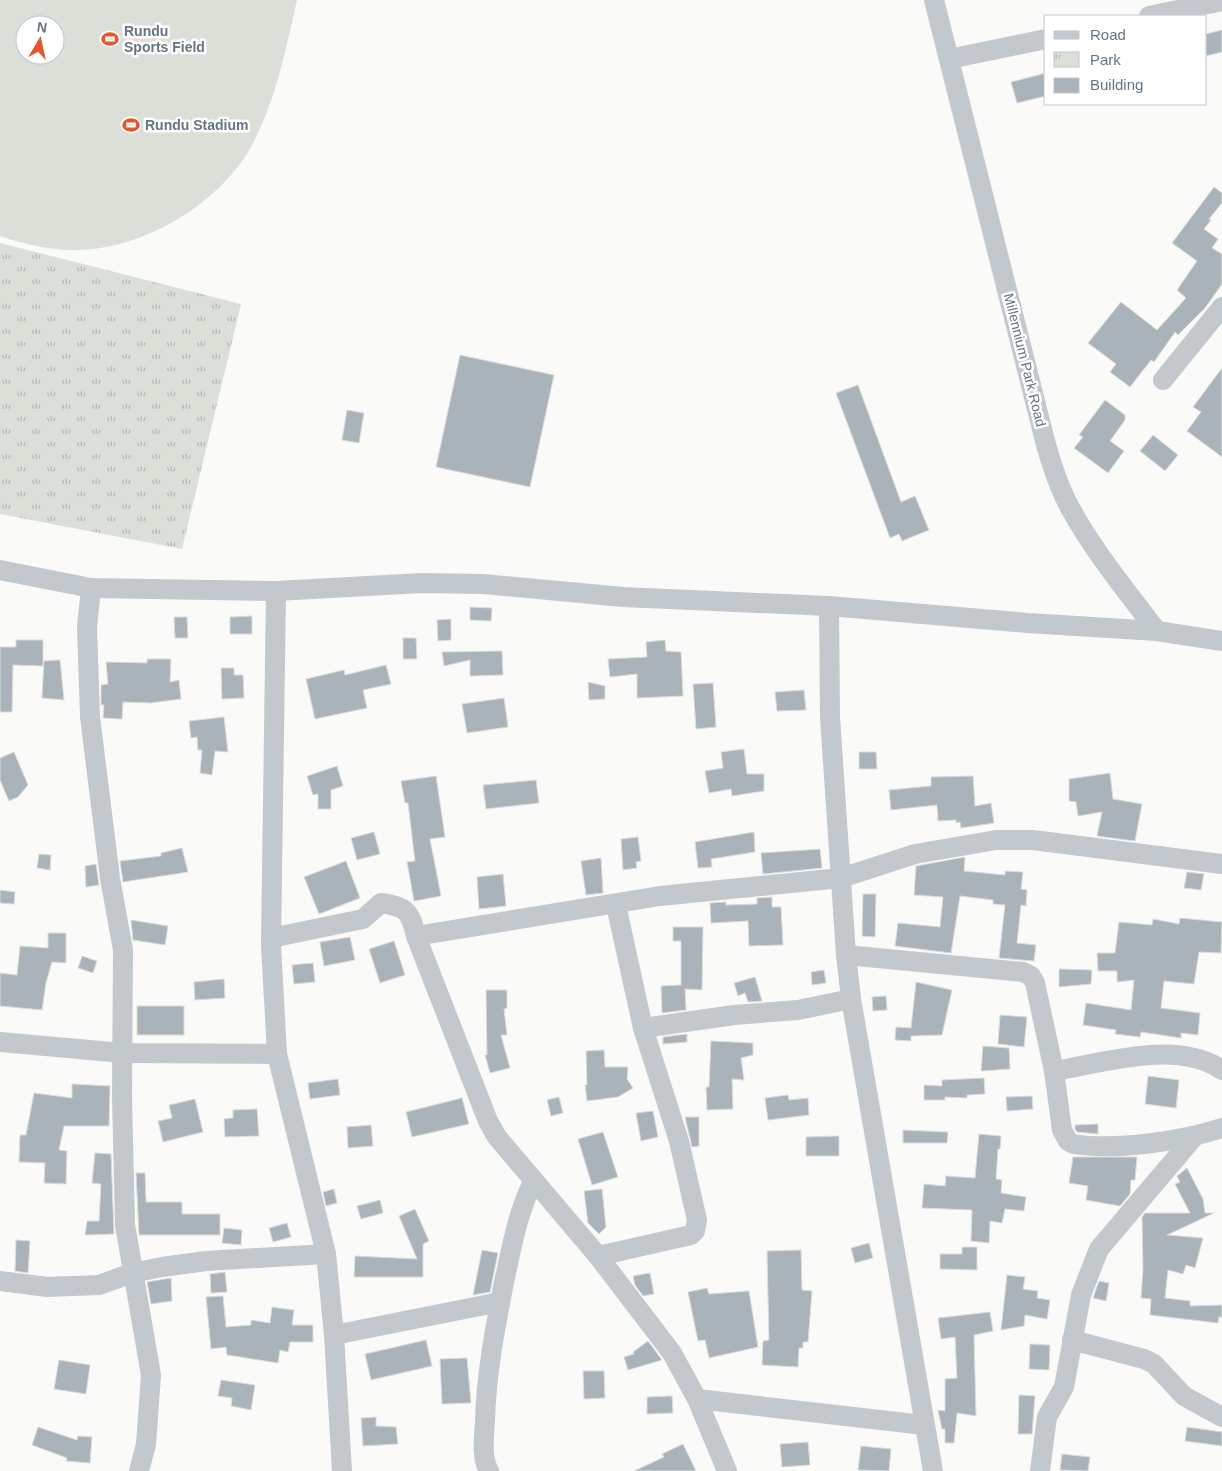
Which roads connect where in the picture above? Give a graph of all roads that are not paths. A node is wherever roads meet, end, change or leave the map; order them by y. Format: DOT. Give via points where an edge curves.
graph roads {
  1 [pos="934,0"];
  2 [pos="1222,1"];
  3 [pos="1154,15"];
  4 [pos="1044,38"];
  5 [pos="949,59"];
  6 [pos="1222,307"];
  7 [pos="1163,380"];
  8 [pos="0,570"];
  9 [pos="91,588"];
  10 [pos="276,591"];
  11 [pos="829,606"];
  12 [pos="1157,631"];
  13 [pos="1222,641"];
  14 [pos="1222,864"];
  15 [pos="841,878"];
  16 [pos="616,904"];
  17 [pos="416,936"];
  18 [pos="271,938"];
  19 [pos="846,954"];
  20 [pos="851,999"];
  21 [pos="643,1028"];
  22 [pos="0,1042"];
  23 [pos="123,1053"];
  24 [pos="277,1054"];
  25 [pos="1222,1070"];
  26 [pos="1054,1071"];
  27 [pos="1222,1128"];
  28 [pos="1193,1138"];
  29 [pos="533,1182"];
  30 [pos="326,1254"];
  31 [pos="598,1256"];
  32 [pos="132,1273"];
  33 [pos="0,1281"];
  34 [pos="500,1302"];
  35 [pos="334,1335"];
  36 [pos="1072,1340"];
  37 [pos="697,1399"];
  38 [pos="1222,1417"];
  39 [pos="924,1425"];
  40 [pos="139,1471"];
  41 [pos="342,1471"];
  42 [pos="489,1471"];
  43 [pos="727,1471"];
  44 [pos="933,1471"];
  45 [pos="1040,1471"];
  1 -- 5 [label="street, Millennium Park Road"];
  2 -- 3 [label="street"];
  4 -- 5 [label="street"];
  5 -- 12 [label="street, Millennium Park Road" via="1056,479 1086,534"];
  6 -- 7 [label="street"];
  8 -- 9 [label="street"];
  9 -- 10 [label="street"];
  9 -- 23 [label="street" via="87,627 90,717 110,878 123,950"];
  10 -- 11 [label="street" via="422,583 483,584 623,597"];
  10 -- 18 [label="street"];
  11 -- 12 [label="street" via="1028,624"];
  11 -- 15 [label="street" via="830,717"];
  12 -- 13 [label="street"];
  14 -- 15 [label="street" via="1033,840 996,840 915,854"];
  15 -- 16 [label="street" via="668,895"];
  15 -- 19 [label="street"];
  16 -- 17 [label="street"];
  16 -- 21 [label="street"];
  17 -- 18 [label="street" via="410,914 403,908 381,903 363,919"];
  17 -- 29 [label="street" via="488,1121"];
  18 -- 24 [label="street"];
  19 -- 20 [label="street"];
  19 -- 26 [label="street" via="1028,974 1034,983"];
  20 -- 21 [label="street" via="798,1010"];
  20 -- 39 [label="street"];
  21 -- 31 [label="street" via="679,1141 691,1188 695,1231 690,1235"];
  22 -- 23 [label="street"];
  23 -- 24 [label="street"];
  23 -- 32 [label="street" via="124,1226"];
  24 -- 30 [label="street"];
  25 -- 26 [label="street" via="1204,1062 1160,1054"];
  26 -- 28 [label="street" via="1062,1130 1068,1141 1074,1144 1121,1145"];
  27 -- 28 [label="street"];
  28 -- 36 [label="street" via="1099,1248 1081,1295"];
  29 -- 31 [label="street"];
  29 -- 34 [label="street" via="518,1218"];
  30 -- 32 [label="street" via="206,1261"];
  30 -- 35 [label="street"];
  31 -- 37 [label="street" via="672,1353"];
  32 -- 33 [label="street" via="99,1285 47,1287"];
  32 -- 40 [label="street" via="151,1375 146,1444"];
  34 -- 35 [label="street"];
  34 -- 42 [label="street" via="491,1340 486,1389 484,1454"];
  35 -- 41 [label="street"];
  36 -- 38 [label="street" via="1154,1364 1184,1396"];
  36 -- 45 [label="street" via="1064,1387 1047,1417"];
  37 -- 39 [label="street"];
  37 -- 43 [label="street"];
  39 -- 44 [label="street"];
}
